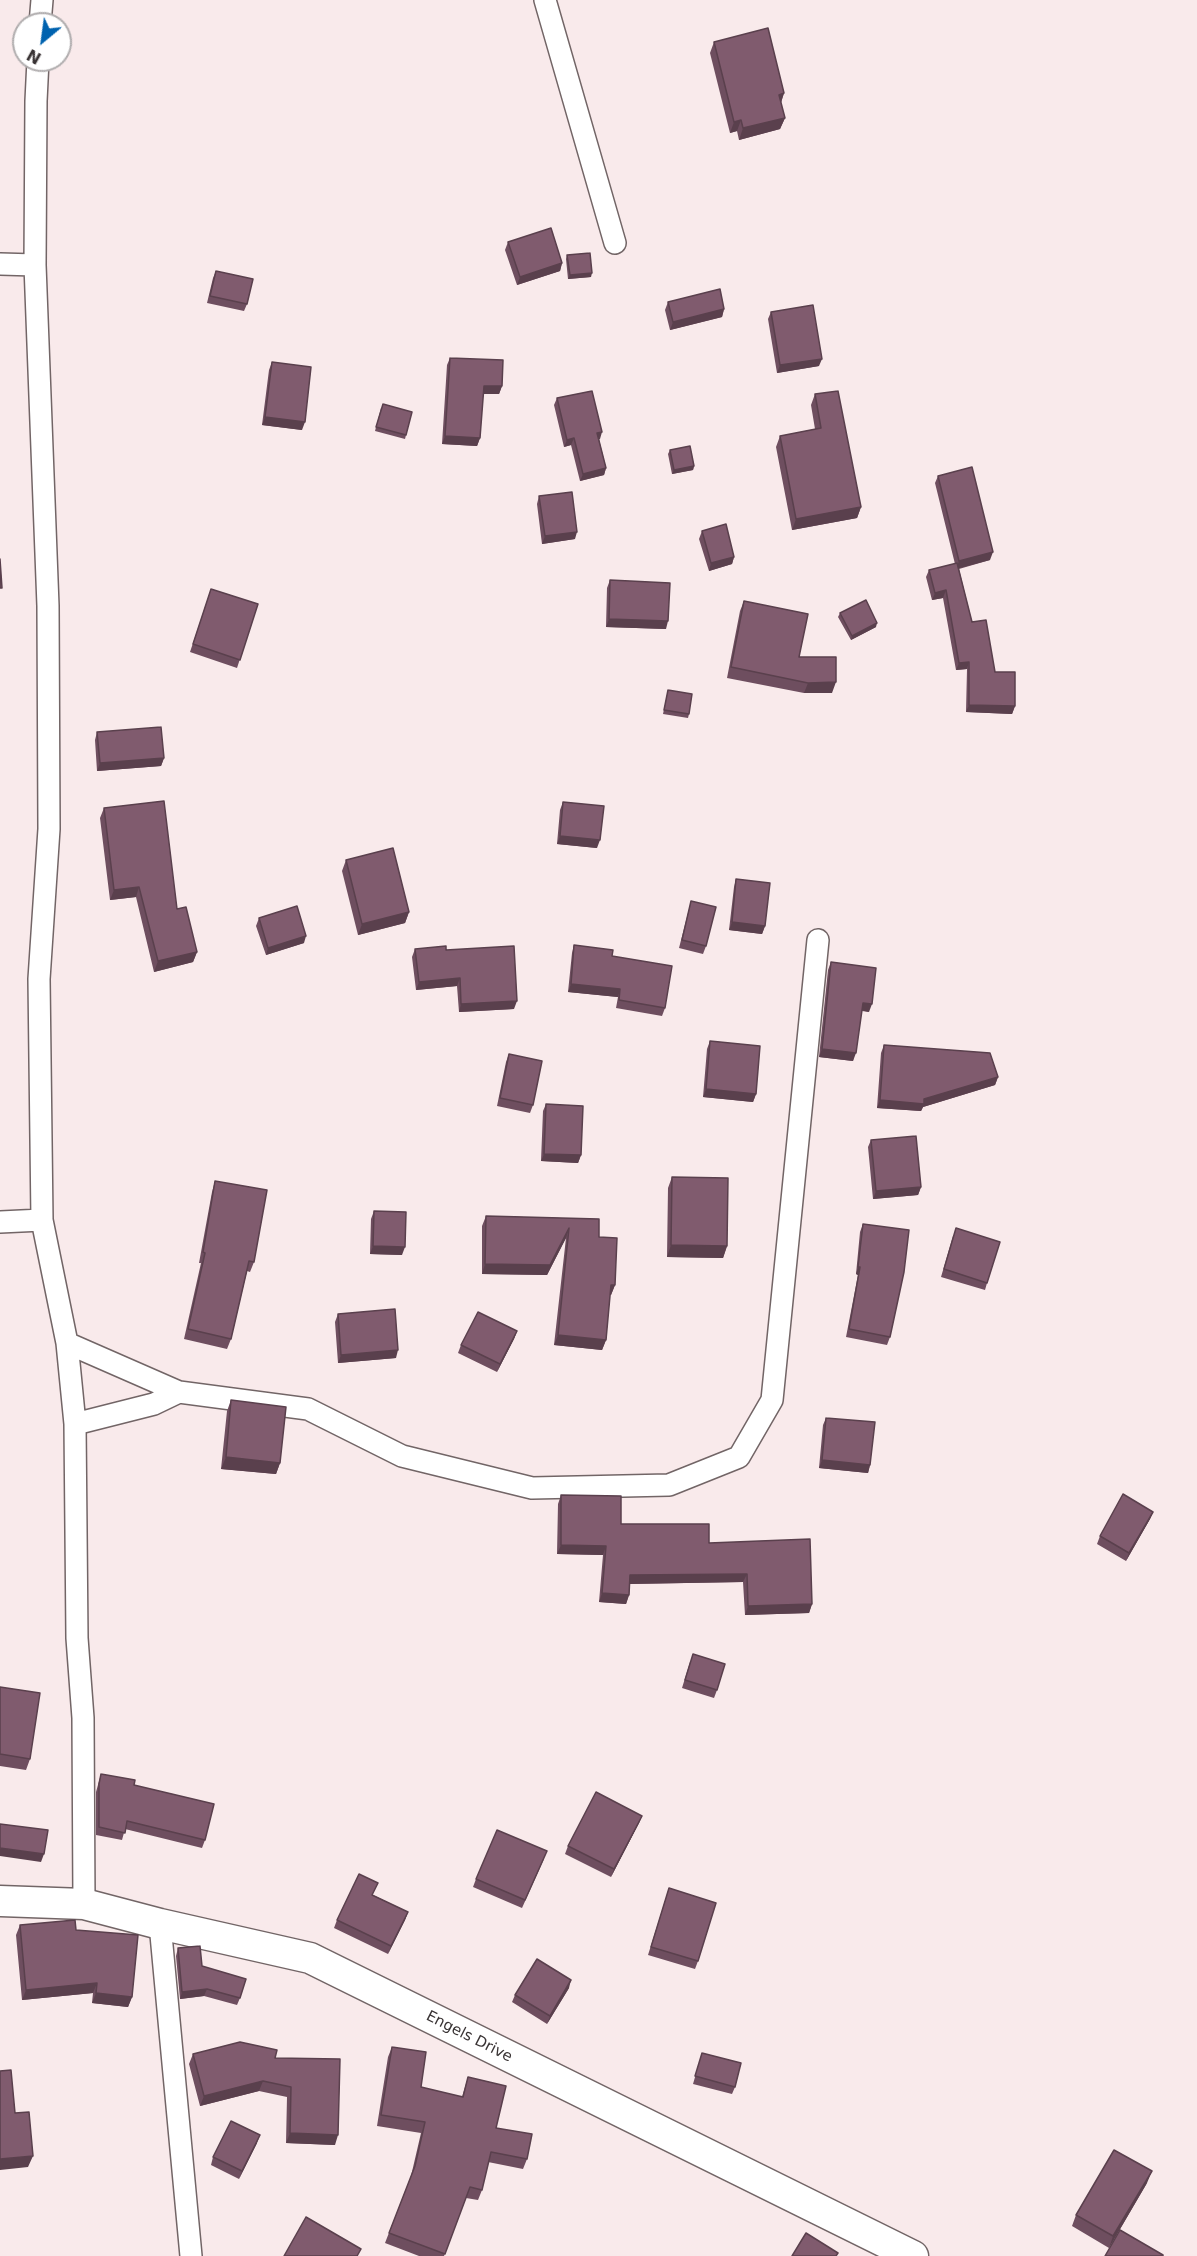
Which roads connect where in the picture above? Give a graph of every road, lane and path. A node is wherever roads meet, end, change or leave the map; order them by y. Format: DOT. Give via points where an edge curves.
graph roads {
  1 [pos="545,0"];
  2 [pos="37,72"];
  3 [pos="615,243"];
  4 [pos="0,264"];
  5 [pos="35,265"];
  6 [pos="819,940"];
  7 [pos="42,1220"];
  8 [pos="0,1222"];
  9 [pos="67,1343"];
  10 [pos="179,1392"];
  11 [pos="75,1424"];
  12 [pos="0,1901"];
  13 [pos="84,1904"];
  14 [pos="160,1924"];
  15 [pos="191,2256"];
  16 [pos="913,2256"];
  1 -- 3 [label="street"];
  2 -- 5 [label="street"];
  4 -- 5 [label="street"];
  5 -- 7 [label="street" via="48,606 49,829 39,979"];
  6 -- 10 [label="street" via="772,1401 739,1457 669,1485 532,1488 402,1456 308,1409"];
  7 -- 8 [label="street"];
  7 -- 9 [label="street"];
  9 -- 10 [label="street"];
  9 -- 11 [label="street"];
  10 -- 11 [label="street" via="154,1404"];
  11 -- 13 [label="street"];
  12 -- 13 [label="street, Engels Drive"];
  13 -- 14 [label="street, Engels Drive"];
  14 -- 15 [label="street"];
  14 -- 16 [label="street, Engels Drive" via="310,1958"];
}
